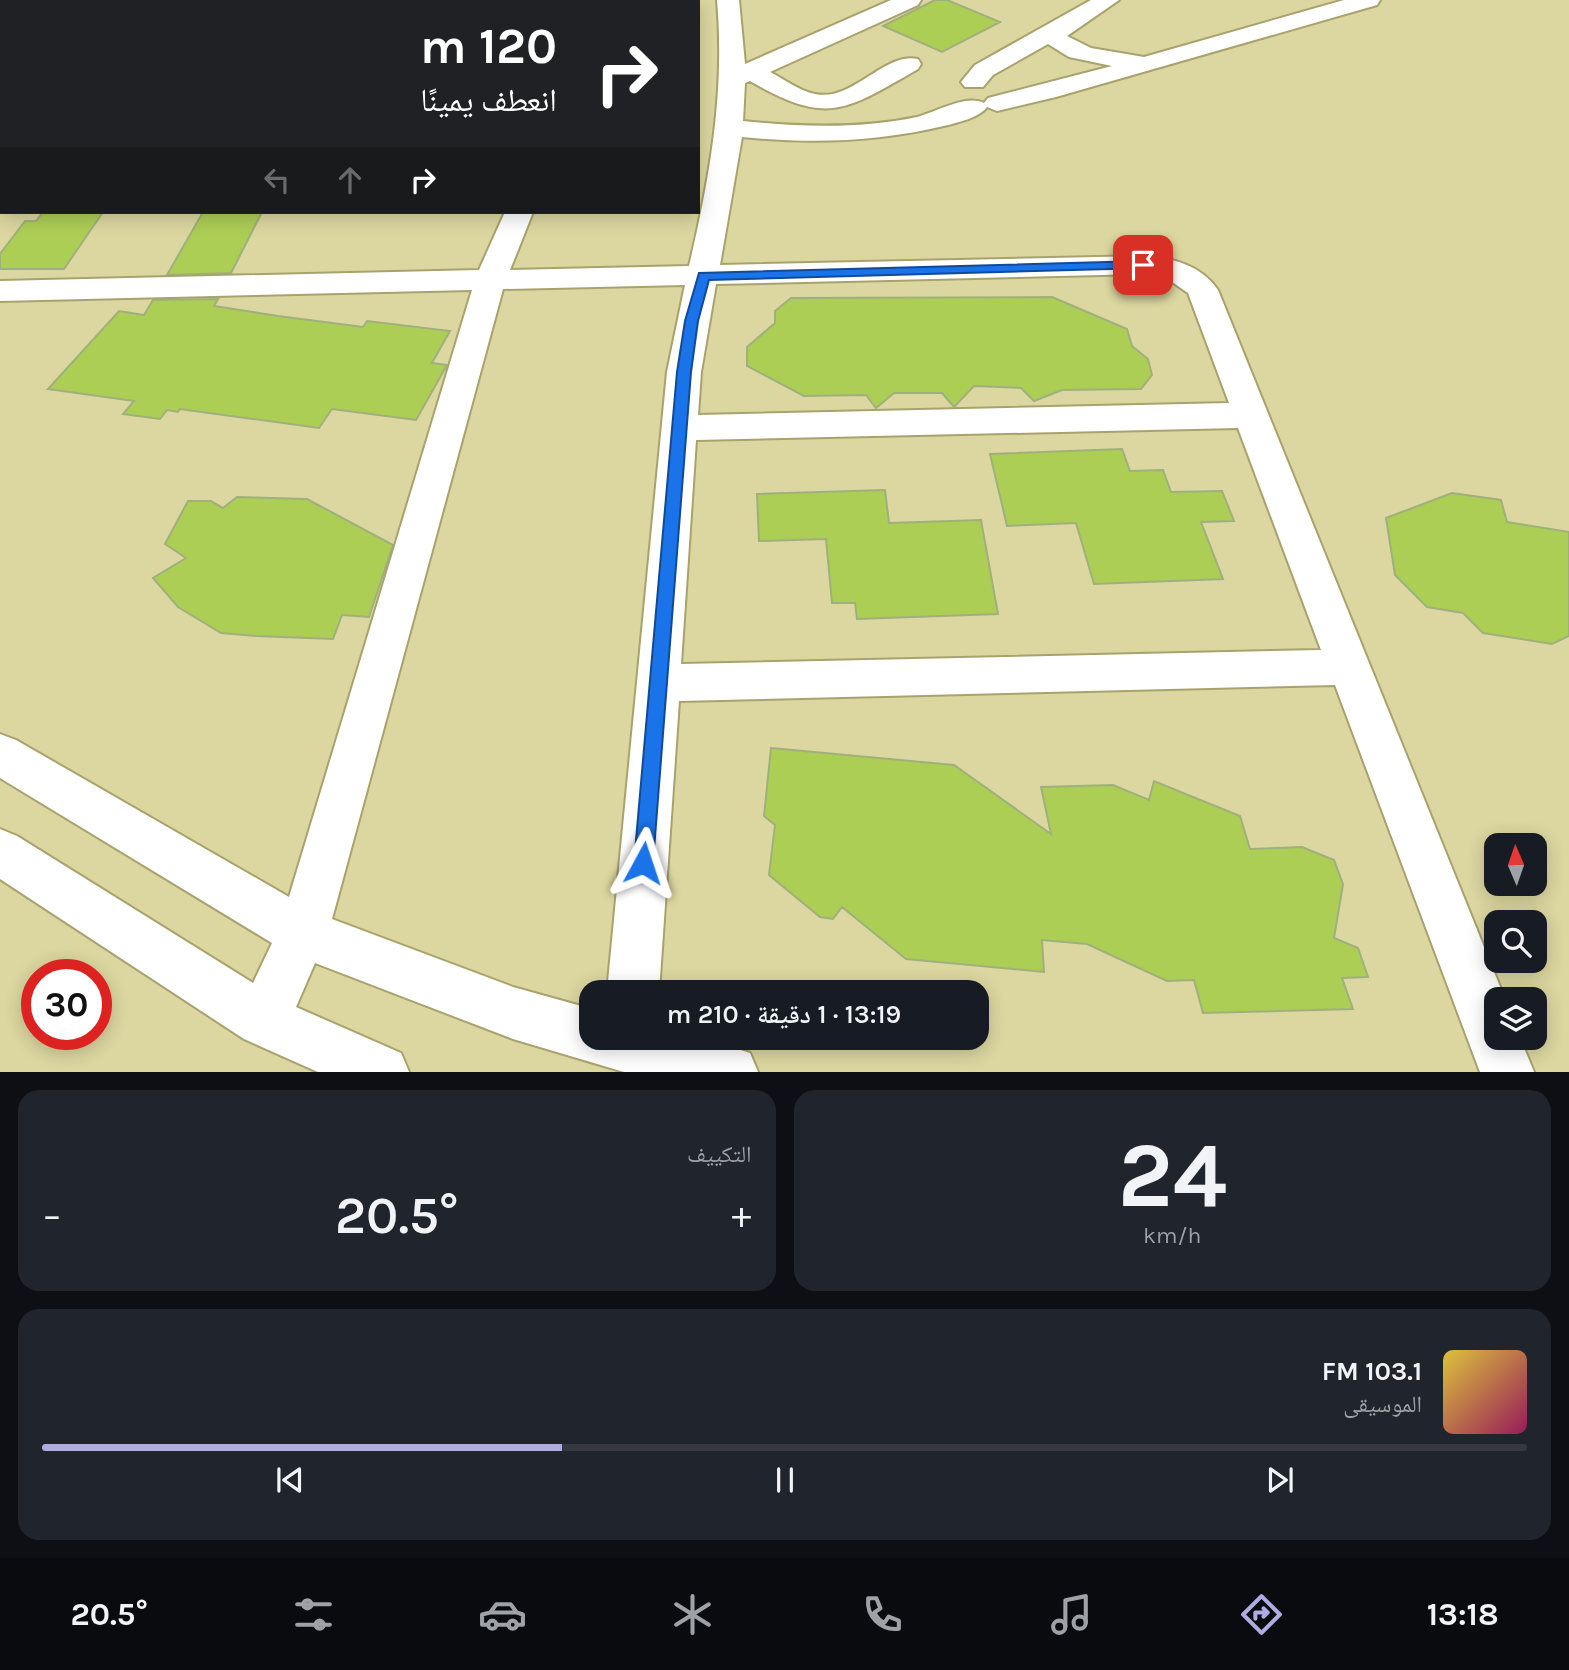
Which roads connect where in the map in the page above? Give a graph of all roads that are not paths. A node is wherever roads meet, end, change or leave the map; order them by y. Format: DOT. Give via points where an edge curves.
graph roads {
  1 [pos="728,0"];
  2 [pos="909,0"];
  3 [pos="1108,0"];
  4 [pos="1369,0"];
  5 [pos="1051,33"];
  6 [pos="1023,49"];
  7 [pos="1124,59"];
  8 [pos="1150,62"];
  9 [pos="909,64"];
  10 [pos="742,75"];
  11 [pos="984,92"];
  12 [pos="732,128"];
  13 [pos="518,214"];
  14 [pos="703,276"];
  15 [pos="490,281"];
  16 [pos="0,291"];
  17 [pos="1251,415"];
  18 [pos="679,428"];
  19 [pos="1349,667"];
  20 [pos="658,683"];
  21 [pos="0,754"];
  22 [pos="0,852"];
  23 [pos="303,933"];
  24 [pos="634,980"];
  25 [pos="262,1020"];
  26 [pos="579,1034"];
  27 [pos="633,1050"];
  28 [pos="382,1072"];
  29 [pos="731,1072"];
  30 [pos="1507,1072"];
  1 -- 10 [label="street"];
  2 -- 10 [label="street"];
  3 -- 5 [label="street"];
  4 -- 8 [label="street"];
  5 -- 6 [label="street"];
  5 -- 7 [label="street" via="1056,41 1078,52"];
  6 -- 11 [label="street" via="1022,61"];
  6 -- 11 [label="street" via="984,70"];
  7 -- 8 [label="street"];
  7 -- 11 [label="street" via="1044,73"];
  8 -- 11 [label="street" via="1047,92"];
  9 -- 10 [label="street" via="827,103"];
  10 -- 12 [label="street"];
  11 -- 12 [label="street" via="937,121 811,135"];
  12 -- 14 [label="street"];
  13 -- 15 [label="street"];
  14 -- 15 [label="street"];
  14 -- 17 [label="street" via="1130,265 1172,268 1202,290"];
  14 -- 18 [label="street" via="691,321"];
  15 -- 16 [label="street"];
  15 -- 23 [label="street"];
  17 -- 18 [label="street"];
  17 -- 19 [label="street"];
  18 -- 20 [label="street"];
  19 -- 20 [label="street"];
  19 -- 30 [label="street"];
  20 -- 24 [label="street"];
  21 -- 23 [label="street"];
  22 -- 25 [label="street"];
  23 -- 25 [label="street"];
  23 -- 26 [label="street" via="416,979"];
  25 -- 28 [label="street"];
  27 -- 29 [label="street"];
}
